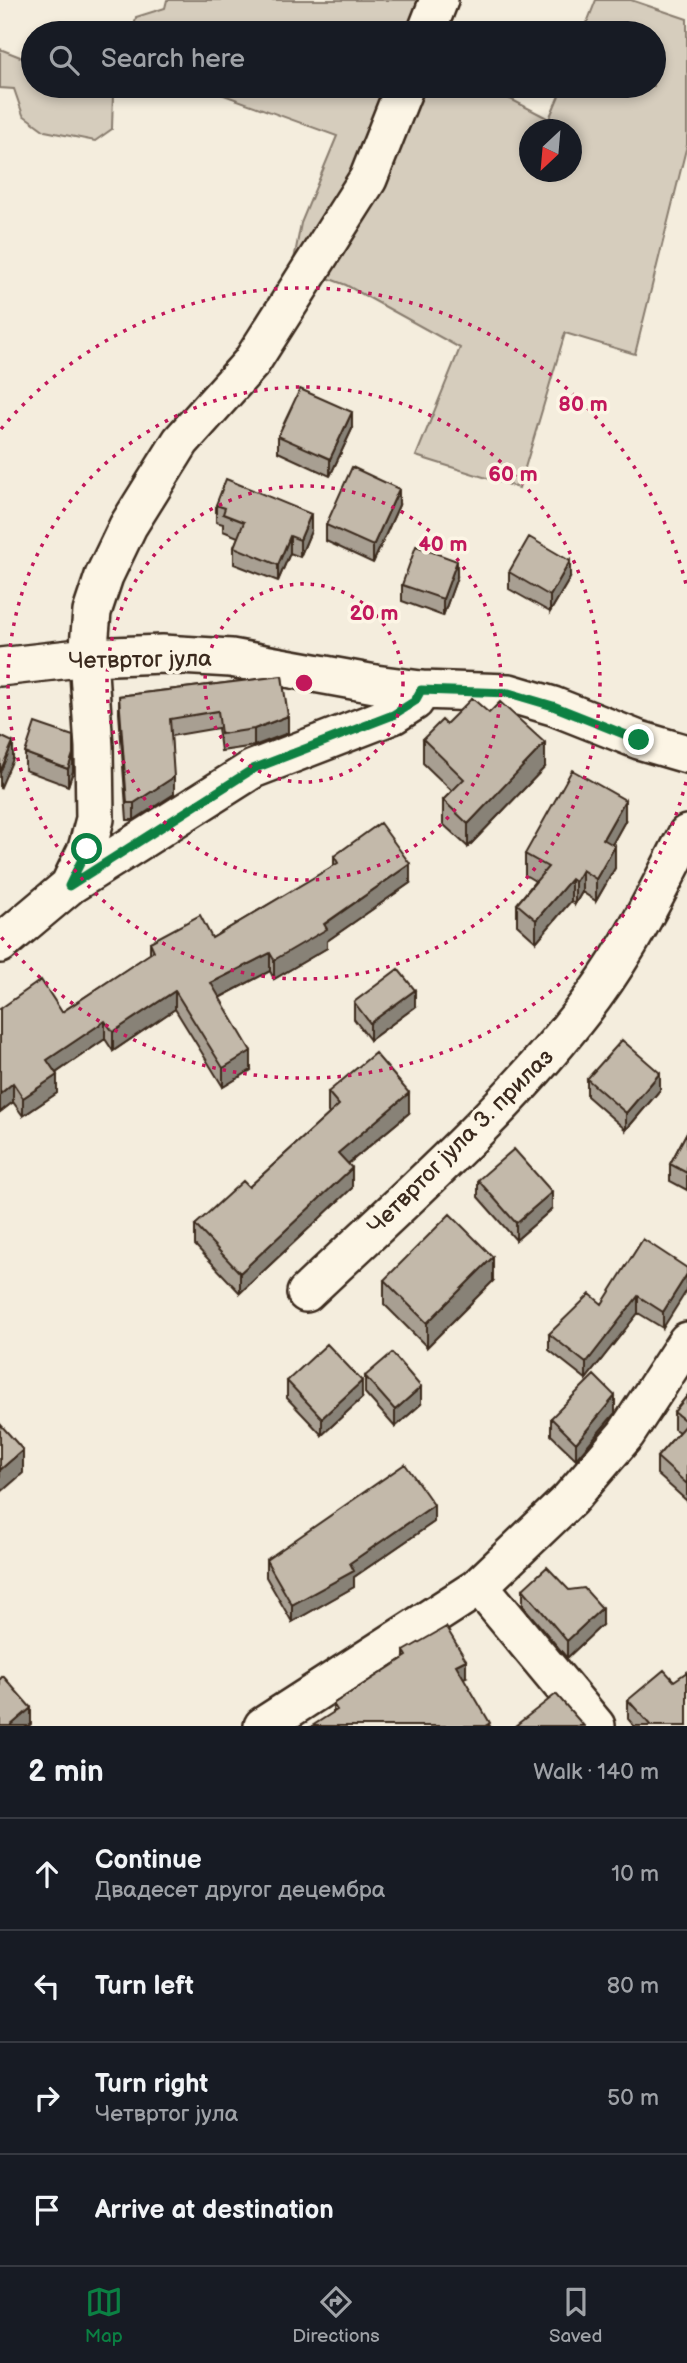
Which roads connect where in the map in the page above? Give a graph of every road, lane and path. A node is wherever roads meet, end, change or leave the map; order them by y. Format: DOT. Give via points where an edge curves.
graph roads {
  1 [pos="439,0"];
  2 [pos="431,21"];
  3 [pos="400,98"];
  4 [pos="88,657"];
  5 [pos="0,667"];
  6 [pos="421,690"];
  7 [pos="687,754"];
  8 [pos="687,834"];
  9 [pos="69,886"];
  10 [pos="0,944"];
  11 [pos="306,1293"];
  12 [pos="687,1341"];
  13 [pos="477,1588"];
  14 [pos="263,1726"];
  15 [pos="596,1726"];
  1 -- 2 [label="street"];
  3 -- 4 [label="street" via="368,180 251,363 181,441 128,526 92,612"];
  4 -- 5 [label="street, Четвртог јула"];
  4 -- 6 [label="street, Четвртог јула" via="162,654 231,658"];
  4 -- 9 [label="street" via="94,819 87,849"];
  6 -- 7 [label="street, Четвртог јула" via="509,693"];
  6 -- 9 [label="street" via="415,701 393,715 253,769"];
  8 -- 11 [label="street, Четвртог јула 3. прилаз" via="596,994 553,1048 493,1114"];
  9 -- 10 [label="street"];
  12 -- 13 [label="street" via="626,1434 570,1499"];
  13 -- 14 [label="street"];
  13 -- 15 [label="street"];
}
